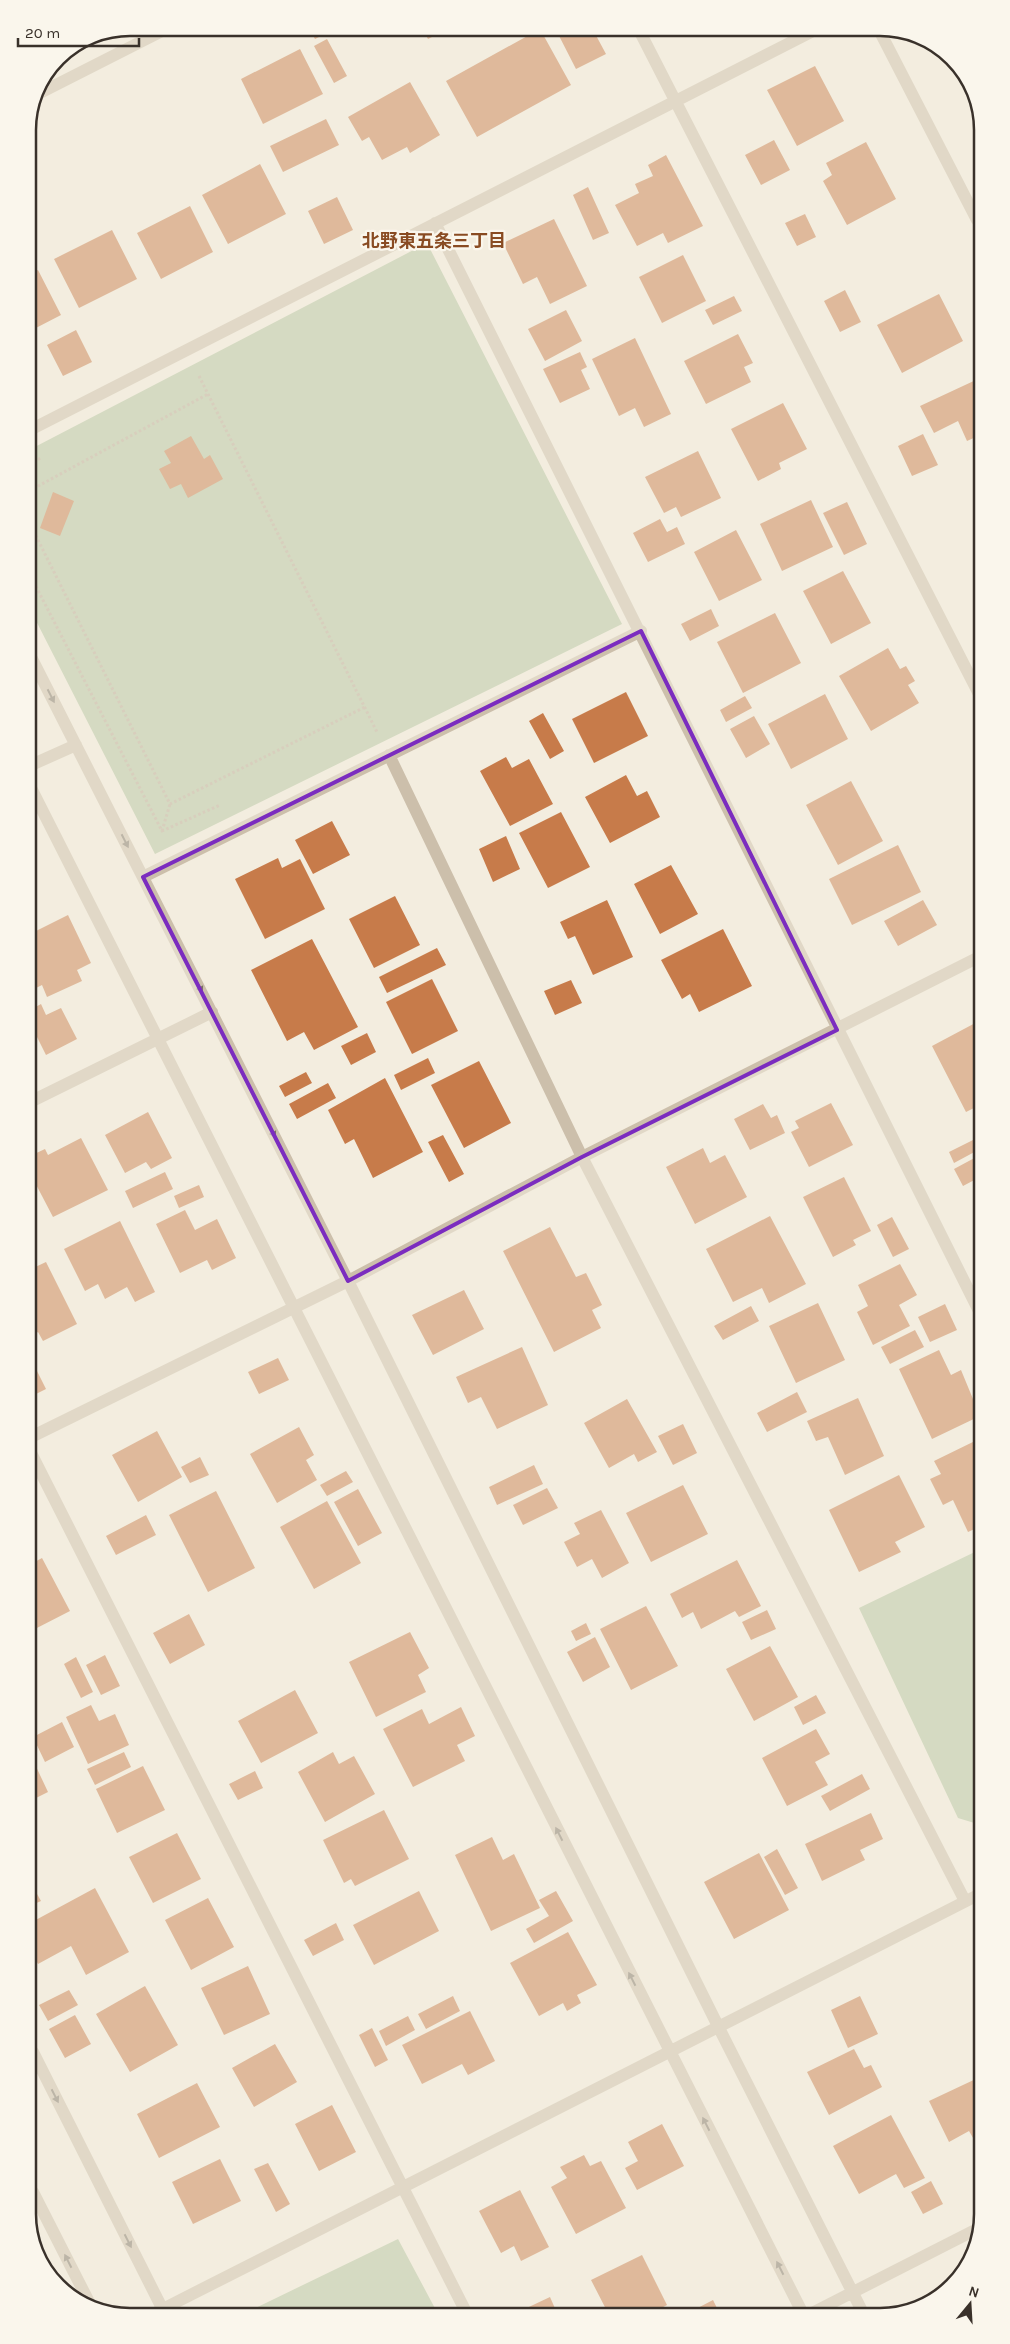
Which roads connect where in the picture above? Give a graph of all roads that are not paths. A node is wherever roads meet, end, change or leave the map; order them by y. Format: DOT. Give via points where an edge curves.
graph roads {
  1 [pos="152,36"];
  2 [pos="642,36"];
  3 [pos="803,36"];
  4 [pos="882,36"];
  5 [pos="45,90"];
  6 [pos="677,101"];
  7 [pos="974,214"];
  8 [pos="435,223"];
  9 [pos="36,427"];
  10 [pos="641,631"];
  11 [pos="36,667"];
  12 [pos="974,686"];
  13 [pos="76,745"];
  14 [pos="389,755"];
  15 [pos="36,763"];
  16 [pos="36,798"];
  17 [pos="143,877"];
  18 [pos="974,960"];
  19 [pos="212,1012"];
  20 [pos="837,1030"];
  21 [pos="158,1038"];
  22 [pos="36,1099"];
  23 [pos="582,1157"];
  24 [pos="348,1281"];
  25 [pos="974,1301"];
  26 [pos="294,1308"];
  27 [pos="36,1435"];
  28 [pos="36,1463"];
  29 [pos="974,1897"];
  30 [pos="966,1901"];
  31 [pos="718,2026"];
  32 [pos="669,2052"];
  33 [pos="36,2060"];
  34 [pos="403,2188"];
  35 [pos="36,2198"];
  36 [pos="972,2232"];
  37 [pos="853,2293"];
  38 [pos="86,2297"];
  39 [pos="161,2308"];
  40 [pos="174,2308"];
  41 [pos="464,2308"];
  42 [pos="800,2308"];
  43 [pos="822,2308"];
  44 [pos="860,2308"];
  1 -- 5 [label="street"];
  2 -- 6 [label="street"];
  3 -- 6 [label="street"];
  4 -- 7 [label="street"];
  6 -- 8 [label="street"];
  6 -- 12 [label="street"];
  8 -- 9 [label="street"];
  8 -- 10 [label="street"];
  10 -- 14 [label="street"];
  10 -- 20 [label="street"];
  11 -- 13 [label="street, one-way"];
  13 -- 15 [label="street"];
  13 -- 17 [label="street, one-way"];
  14 -- 17 [label="street"];
  14 -- 23 [label="street"];
  16 -- 21 [label="street"];
  17 -- 19 [label="street, one-way"];
  18 -- 20 [label="street"];
  19 -- 21 [label="street"];
  19 -- 24 [label="street, one-way"];
  20 -- 23 [label="street"];
  20 -- 25 [label="street"];
  21 -- 22 [label="street"];
  21 -- 26 [label="street"];
  23 -- 24 [label="street"];
  23 -- 30 [label="street"];
  24 -- 26 [label="street"];
  24 -- 31 [label="street"];
  26 -- 27 [label="street"];
  32 -- 26 [label="street, one-way"];
  28 -- 34 [label="street"];
  29 -- 30 [label="street"];
  30 -- 31 [label="street"];
  31 -- 32 [label="street"];
  31 -- 37 [label="street"];
  32 -- 34 [label="street"];
  42 -- 32 [label="street, one-way"];
  33 -- 39 [label="street, one-way"];
  34 -- 40 [label="street"];
  34 -- 41 [label="street"];
  38 -- 35 [label="street, one-way"];
  36 -- 37 [label="street"];
  37 -- 43 [label="street"];
  37 -- 44 [label="street"];
}
